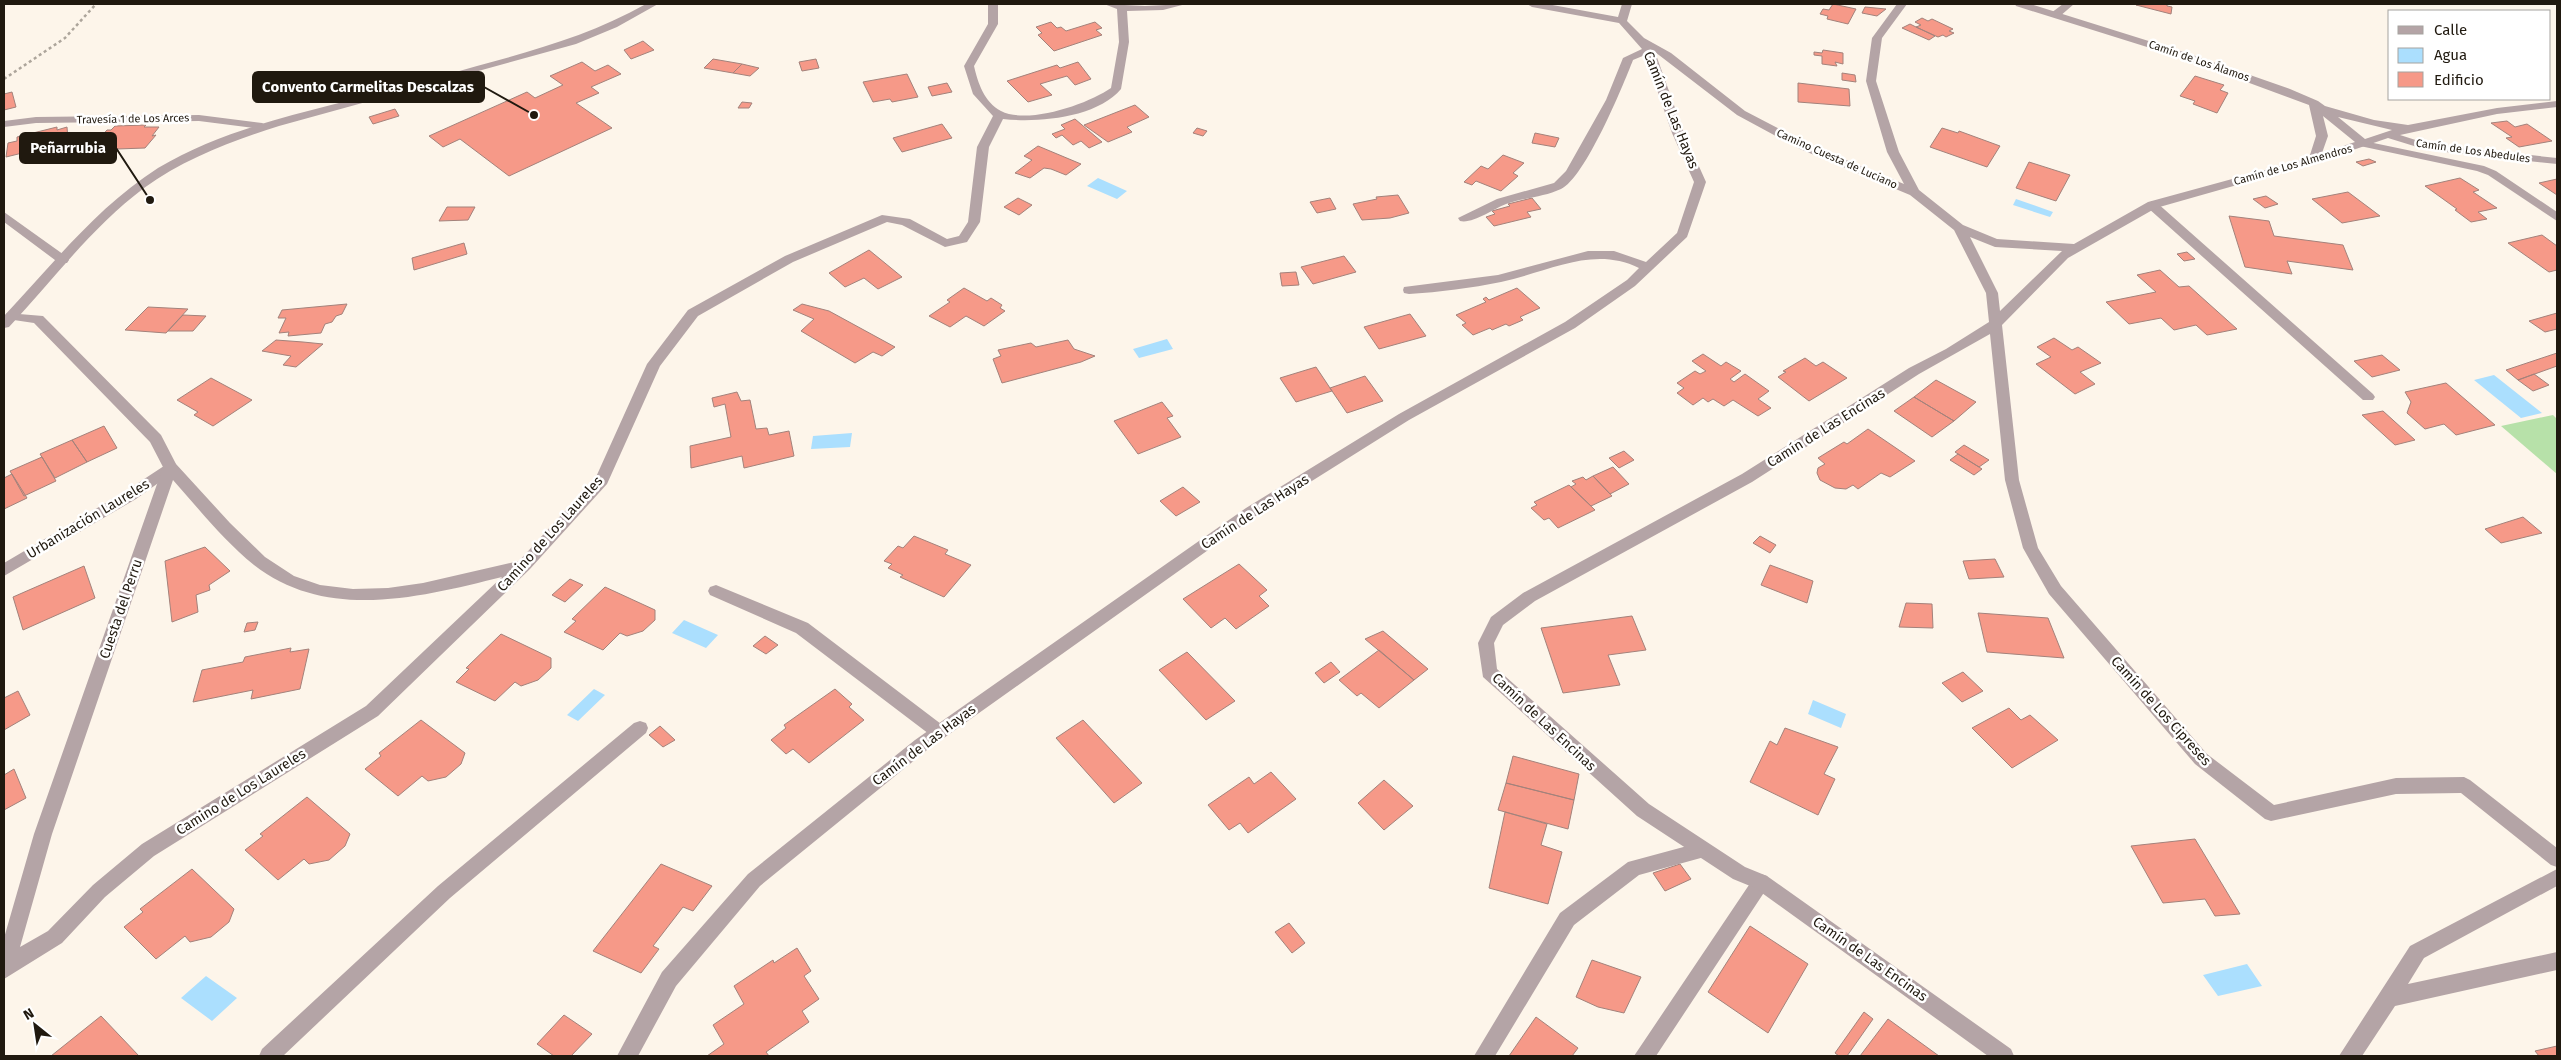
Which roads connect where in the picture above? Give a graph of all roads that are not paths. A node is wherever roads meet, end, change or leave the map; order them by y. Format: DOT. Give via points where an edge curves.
graph roads {
  1 [pos="652,4"];
  2 [pos="993,4"];
  3 [pos="1109,4"];
  4 [pos="1181,4"];
  5 [pos="1532,4"];
  6 [pos="1627,4"];
  7 [pos="1902,4"];
  8 [pos="2020,4"];
  9 [pos="2068,4"];
  10 [pos="1122,8"];
  11 [pos="2055,15"];
  12 [pos="1622,21"];
  13 [pos="1639,39"];
  14 [pos="1649,50"];
  15 [pos="2314,103"];
  16 [pos="2557,104"];
  17 [pos="999,114"];
  18 [pos="4,124"];
  19 [pos="262,126"];
  20 [pos="2408,128"];
  21 [pos="2389,135"];
  22 [pos="2364,144"];
  23 [pos="2314,160"];
  24 [pos="2557,161"];
  25 [pos="1914,192"];
  26 [pos="2152,205"];
  27 [pos="4,216"];
  28 [pos="2557,217"];
  29 [pos="1464,218"];
  30 [pos="1958,228"];
  31 [pos="2077,248"];
  32 [pos="63,260"];
  33 [pos="1648,268"];
  34 [pos="2047,274"];
  35 [pos="1409,290"];
  36 [pos="8,320"];
  37 [pos="1994,325"];
  38 [pos="2368,397"];
  39 [pos="170,467"];
  40 [pos="525,565"];
  41 [pos="4,570"];
  42 [pos="716,591"];
  43 [pos="640,728"];
  44 [pos="939,732"];
  45 [pos="1702,850"];
  46 [pos="2557,859"];
  47 [pos="2557,877"];
  48 [pos="1761,882"];
  49 [pos="8,937"];
  50 [pos="2557,962"];
  51 [pos="4,968"];
  52 [pos="2389,998"];
  53 [pos="269,1056"];
  54 [pos="627,1056"];
  55 [pos="1484,1056"];
  56 [pos="1644,1056"];
  57 [pos="2004,1056"];
  58 [pos="2349,1056"];
  1 -- 19 [label="street" via="602,30 545,52"];
  2 -- 17 [label="street" via="993,24 969,66 975,90"];
  3 -- 10 [label="street"];
  4 -- 10 [label="street" via="1160,8"];
  5 -- 12 [label="street"];
  6 -- 12 [label="street"];
  7 -- 25 [label="street" via="1877,38 1871,80 1893,152"];
  8 -- 11 [label="street, Camín de Los Álamos"];
  9 -- 11 [label="street"];
  10 -- 17 [label="street" via="1124,42 1116,89 1076,110 1054,115 1023,118"];
  11 -- 15 [label="street, Camín de Los Álamos" via="2183,55"];
  12 -- 13 [label="street, Camín de Las Hayas"];
  13 -- 14 [label="street, Camín de Las Hayas"];
  13 -- 25 [label="street, Camino Cuesta de Luciano" via="1660,48 1740,112 1793,142"];
  14 -- 29 [label="street" via="1628,58 1612,100 1570,173 1558,186 1501,202"];
  14 -- 33 [label="street, Camín de Las Hayas" via="1678,133 1700,182 1683,234"];
  15 -- 20 [label="street" via="2356,120"];
  15 -- 22 [label="street, Camín de Los Álamos"];
  15 -- 23 [label="street" via="2322,136"];
  16 -- 20 [label="street, Camín de Los Almendros" via="2497,111"];
  17 -- 40 [label="street, Camino de Los Laureles" via="983,147 974,222 964,239 945,243 906,222 886,218 789,259 693,314 654,364 602,480"];
  18 -- 19 [label="street, Travesía 1 de Los Arces" via="36,120 199,118"];
  19 -- 32 [label="street" via="202,150 162,171 126,196"];
  20 -- 21 [label="street, Camín de Los Almendros"];
  21 -- 22 [label="street, Camín de Los Almendros"];
  21 -- 24 [label="street, Camín de Los Abedules" via="2427,147"];
  22 -- 23 [label="street, Camín de Los Almendros"];
  22 -- 28 [label="street" via="2480,168"];
  23 -- 26 [label="street, Camín de Los Almendros"];
  25 -- 30 [label="street"];
  26 -- 31 [label="street, Camín de Los Almendros"];
  26 -- 38 [label="street"];
  27 -- 32 [label="street"];
  30 -- 31 [label="street" via="1995,243"];
  30 -- 37 [label="street, Camín de Los Cipreses" via="1992,293"];
  31 -- 34 [label="street, Camín de Los Almendros" via="2064,255"];
  32 -- 36 [label="street"];
  33 -- 35 [label="street" via="1624,256 1581,256 1459,286"];
  33 -- 44 [label="street, Camín de Las Hayas" via="1570,325 1404,417 1251,512"];
  34 -- 37 [label="street, Camín de Las Encinas"];
  36 -- 39 [label="street" via="38,319 156,439"];
  37 -- 45 [label="street, Camín de Las Encinas" via="1747,478 1529,597 1497,621 1486,643 1489,672 1643,810"];
  37 -- 46 [label="street, Camín de Los Cipreses" via="2012,480 2031,548 2055,590 2201,759 2271,812 2396,786 2464,785"];
  39 -- 40 [label="street" via="261,562 298,585 353,596 399,594"];
  39 -- 41 [label="street, Urbanización Laureles" via="131,495"];
  39 -- 49 [label="street, Cuesta del Perru"];
  40 -- 51 [label="street, Camino de Los Laureles" via="372,712 148,850 99,891 55,937"];
  42 -- 44 [label="street" via="802,628"];
  43 -- 53 [label="street" via="444,892"];
  44 -- 54 [label="street, Camín de Las Hayas" via="754,880 669,979"];
  45 -- 48 [label="street, Camín de Las Encinas"];
  45 -- 55 [label="street" via="1634,868 1568,919"];
  47 -- 52 [label="street" via="2416,952"];
  48 -- 56 [label="street"];
  48 -- 57 [label="street, Camín de Las Encinas"];
  49 -- 51 [label="street, Cuesta del Perru"];
  50 -- 52 [label="street"];
  52 -- 58 [label="street" via="2366,1037"];
}
